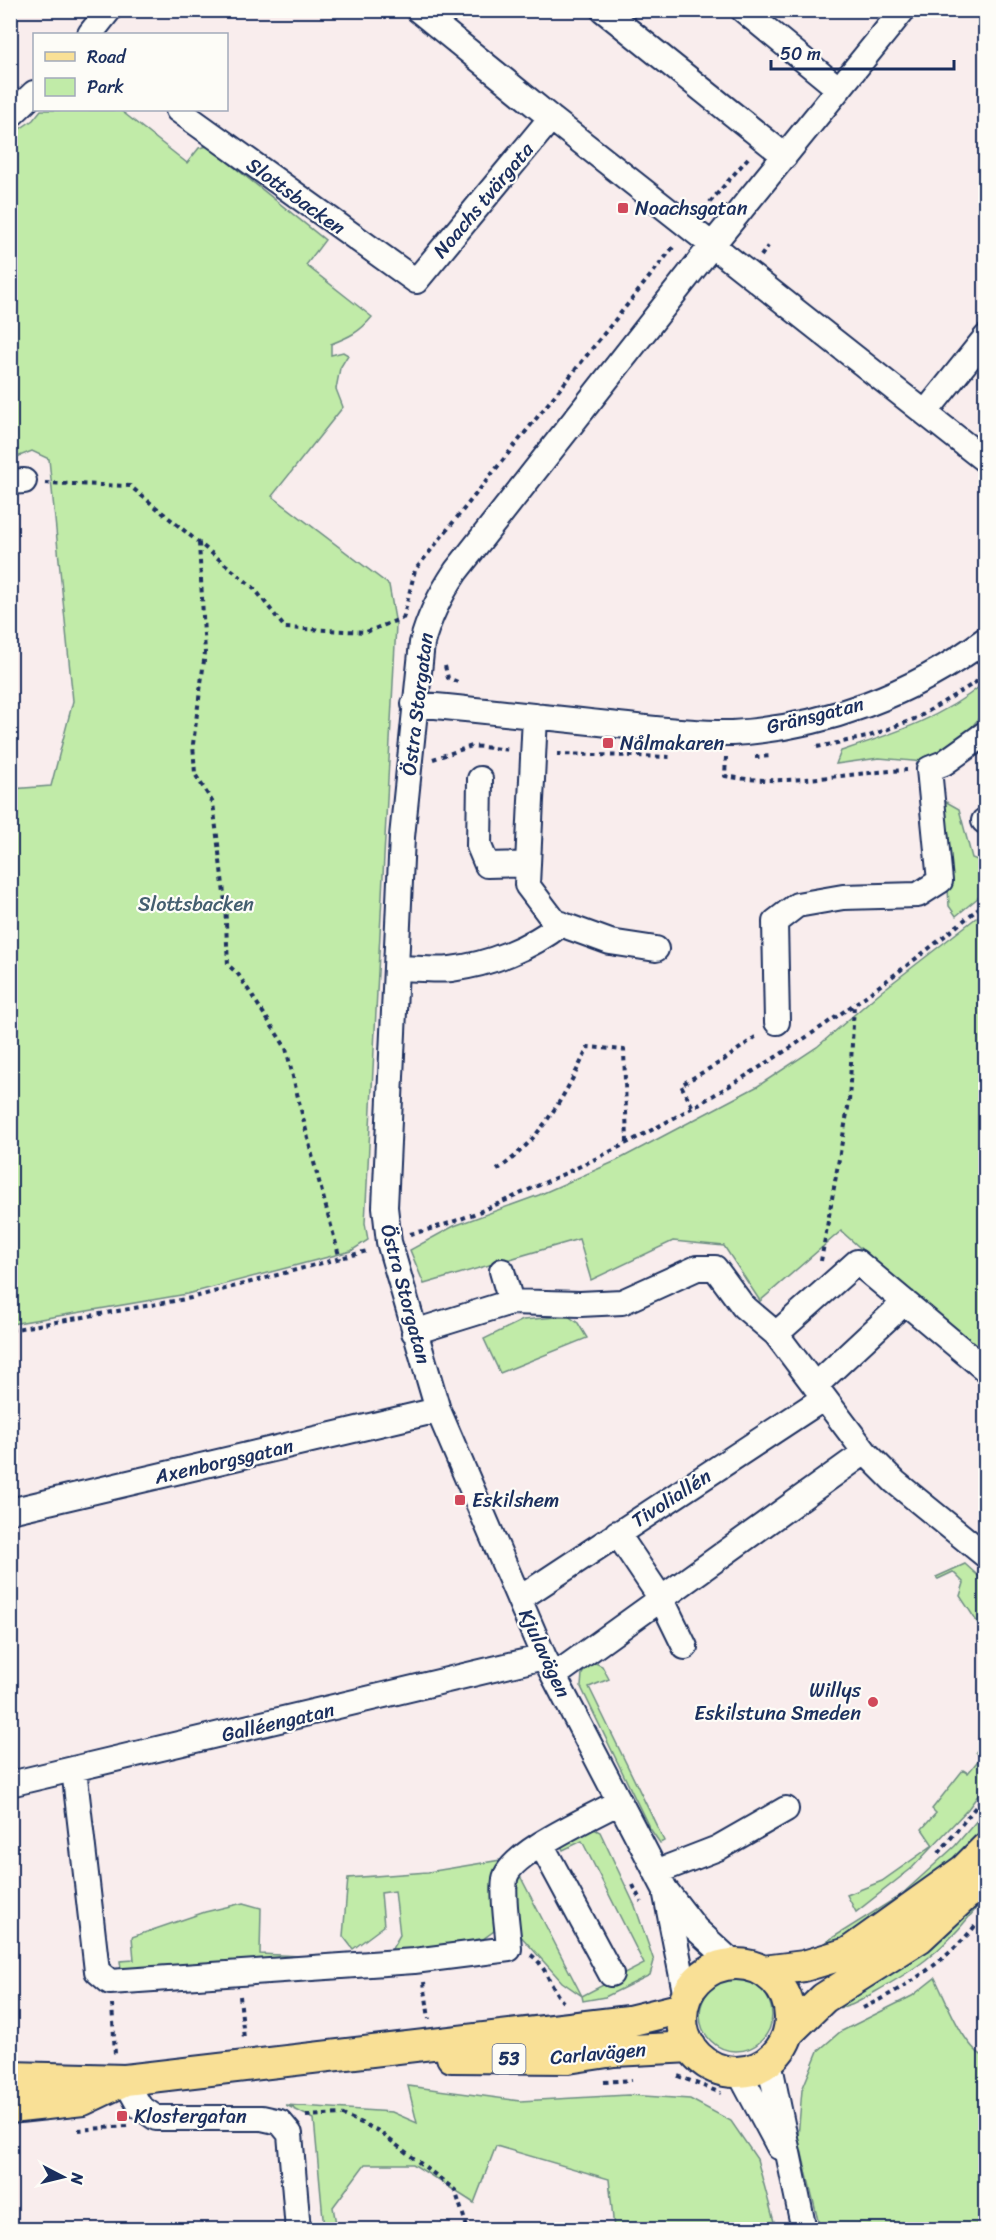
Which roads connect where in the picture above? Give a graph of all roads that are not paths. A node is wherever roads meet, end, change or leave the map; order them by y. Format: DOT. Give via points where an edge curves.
graph roads {
  1 [pos="109,10"];
  2 [pos="418,10"];
  3 [pos="603,10"];
  4 [pos="743,10"];
  5 [pos="903,10"];
  6 [pos="91,33"];
  7 [pos="839,89"];
  8 [pos="33,94"];
  9 [pos="179,111"];
  10 [pos="10,116"];
  11 [pos="551,118"];
  12 [pos="784,156"];
  13 [pos="713,244"];
  14 [pos="416,281"];
  15 [pos="986,337"];
  16 [pos="925,413"];
  17 [pos="986,461"];
  18 [pos="983,648"];
  19 [pos="414,704"];
  20 [pos="535,716"];
  21 [pos="986,733"];
  22 [pos="480,779"];
  23 [pos="528,864"];
  24 [pos="561,924"];
  25 [pos="656,949"];
  26 [pos="396,968"];
  27 [pos="777,1022"];
  28 [pos="502,1271"];
  29 [pos="511,1302"];
  30 [pos="905,1302"];
  31 [pos="414,1332"];
  32 [pos="776,1334"];
  33 [pos="986,1370"];
  34 [pos="819,1392"];
  35 [pos="438,1410"];
  36 [pos="865,1452"];
  37 [pos="10,1511"];
  38 [pos="617,1533"];
  39 [pos="986,1556"];
  40 [pos="519,1599"];
  41 [pos="662,1600"];
  42 [pos="686,1647"];
  43 [pos="549,1667"];
  44 [pos="74,1768"];
  45 [pos="10,1784"];
  46 [pos="620,1802"];
  47 [pos="786,1809"];
  48 [pos="541,1844"];
  49 [pos="986,1848"];
  50 [pos="986,1871"];
  51 [pos="661,1881"];
  52 [pos="734,1964"];
  53 [pos="763,1971"];
  54 [pos="611,1974"];
  55 [pos="685,2002"];
  56 [pos="788,2033"];
  57 [pos="691,2047"];
  58 [pos="326,2055"];
  59 [pos="769,2061"];
  60 [pos="120,2069"];
  61 [pos="10,2077"];
  62 [pos="733,2085"];
  63 [pos="10,2108"];
  64 [pos="790,2168"];
  65 [pos="298,2229"];
  66 [pos="804,2229"];
  1 -- 6 [label="street"];
  2 -- 11 [label="street"];
  3 -- 12 [label="street"];
  4 -- 7 [label="street"];
  5 -- 7 [label="street, Östra Storgatan"];
  7 -- 12 [label="street, Östra Storgatan"];
  8 -- 10 [label="street"];
  9 -- 14 [label="street, Slottsbacken"];
  11 -- 13 [label="street"];
  11 -- 14 [label="street, Noachs tvärgata"];
  12 -- 13 [label="street, Östra Storgatan"];
  13 -- 16 [label="street"];
  13 -- 19 [label="street, Östra Storgatan" via="438,597 426,628"];
  15 -- 16 [label="street"];
  16 -- 17 [label="street"];
  18 -- 20 [label="street, Gränsgatan" via="912,687 846,711 787,726 685,732"];
  19 -- 20 [label="street, Gränsgatan"];
  19 -- 26 [label="street, Östra Storgatan"];
  20 -- 23 [label="street"];
  21 -- 27 [label="street" via="929,769 940,881 918,895 843,897 797,904 775,922"];
  22 -- 23 [label="street" via="479,846 487,865"];
  23 -- 24 [label="street" via="527,885 555,922"];
  24 -- 25 [label="street" via="609,942"];
  24 -- 26 [label="street" via="541,940 500,957 451,969"];
  26 -- 31 [label="street, Östra Storgatan" via="384,1207 389,1242"];
  28 -- 29 [label="street"];
  29 -- 31 [label="street"];
  29 -- 32 [label="street" via="622,1302 697,1268 715,1268 742,1306"];
  30 -- 32 [label="street" via="857,1262"];
  30 -- 33 [label="street"];
  30 -- 34 [label="street, Tivoliallén"];
  31 -- 35 [label="street, Östra Storgatan"];
  32 -- 34 [label="street"];
  34 -- 36 [label="street"];
  34 -- 38 [label="street, Tivoliallén"];
  35 -- 37 [label="street, Axenborgsgatan"];
  35 -- 40 [label="street, Kjulavägen"];
  36 -- 39 [label="street" via="895,1482"];
  36 -- 41 [label="street"];
  38 -- 40 [label="street, Tivoliallén"];
  38 -- 41 [label="street"];
  40 -- 43 [label="street, Kjulavägen"];
  41 -- 42 [label="street"];
  41 -- 43 [label="street"];
  43 -- 44 [label="street, Galléengatan"];
  43 -- 46 [label="street, Kjulavägen"];
  44 -- 45 [label="street, Galléengatan"];
  44 -- 48 [label="street" via="97,1971 110,1982 421,1960 509,1949 505,1878 512,1864"];
  46 -- 48 [label="street"];
  46 -- 51 [label="street, Kjulavägen"];
  47 -- 51 [label="street"];
  48 -- 54 [label="street"];
  49 -- 53 [label="main road" via="964,1870 848,1953 804,1966"];
  50 -- 56 [label="main road" via="919,1938 824,1998"];
  51 -- 52 [label="street, Kjulavägen" via="696,1929"];
  51 -- 55 [label="street, Kjulavägen"];
  52 -- 53 [label="main road"];
  52 -- 55 [label="main road" via="708,1972 693,1986"];
  53 -- 56 [label="main road" via="782,1989 789,2006"];
  55 -- 57 [label="main road" via="684,2028"];
  55 -- 58 [label="main road, Carlavägen / 53" via="629,2021"];
  56 -- 59 [label="main road"];
  57 -- 58 [label="main road, Carlavägen / 53" via="568,2058"];
  57 -- 62 [label="main road" via="711,2065 724,2070"];
  58 -- 60 [label="main road, Carlavägen / 53"];
  59 -- 62 [label="main road"];
  59 -- 64 [label="street"];
  60 -- 61 [label="main road, Carlavägen / 53"];
  60 -- 63 [label="main road, Carlavägen / 53" via="83,2100"];
  60 -- 65 [label="street" via="140,2107 156,2118 261,2118 280,2122 290,2134"];
  62 -- 64 [label="street"];
  64 -- 66 [label="street"];
}
